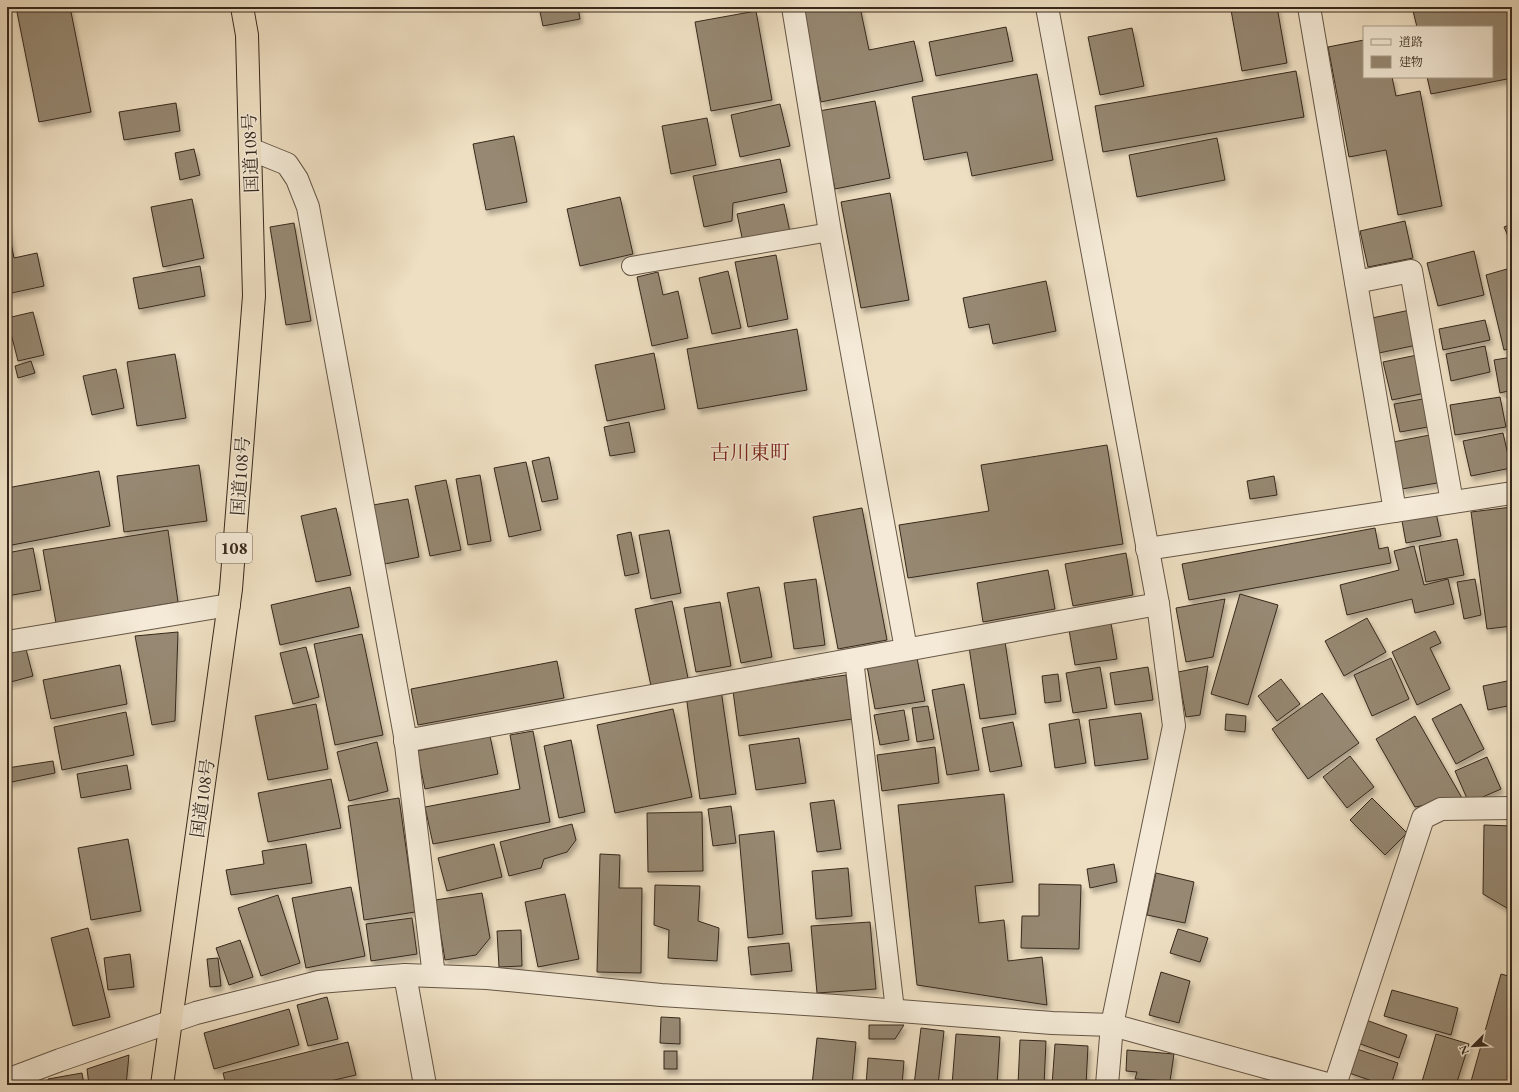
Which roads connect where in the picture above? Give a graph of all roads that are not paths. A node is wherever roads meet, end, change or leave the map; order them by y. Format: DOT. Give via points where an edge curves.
graph roads {
  1 [pos="242,7"];
  2 [pos="793,7"];
  3 [pos="1047,7"];
  4 [pos="1308,7"];
  5 [pos="250,149"];
  6 [pos="830,232"];
  7 [pos="631,266"];
  8 [pos="1356,282"];
  9 [pos="1512,493"];
  10 [pos="1452,502"];
  11 [pos="1395,511"];
  12 [pos="1147,549"];
  13 [pos="1158,604"];
  14 [pos="229,605"];
  15 [pos="7,642"];
  16 [pos="906,649"];
  17 [pos="854,658"];
  18 [pos="405,741"];
  19 [pos="1512,808"];
  20 [pos="404,975"];
  21 [pos="434,976"];
  22 [pos="895,1010"];
  23 [pos="171,1022"];
  24 [pos="1112,1025"];
  25 [pos="7,1080"];
  26 [pos="162,1085"];
  27 [pos="425,1085"];
  28 [pos="1107,1085"];
  29 [pos="1332,1085"];
  30 [pos="1335,1085"];
  1 -- 5 [label="highway, 国道108号 / 108" via="247,35"];
  2 -- 6 [label="street"];
  3 -- 12 [label="street"];
  4 -- 8 [label="street"];
  5 -- 14 [label="highway, 国道108号 / 108" via="254,296"];
  5 -- 18 [label="street" via="287,164 297,179 308,206"];
  6 -- 7 [label="lane"];
  6 -- 16 [label="street"];
  8 -- 10 [label="street" via="1411,271"];
  8 -- 11 [label="street"];
  9 -- 10 [label="street"];
  10 -- 11 [label="street"];
  11 -- 12 [label="street"];
  12 -- 13 [label="street"];
  13 -- 16 [label="street"];
  13 -- 24 [label="street" via="1174,726"];
  14 -- 15 [label="street"];
  14 -- 23 [label="highway, 国道108号 / 108"];
  16 -- 17 [label="street"];
  17 -- 18 [label="street"];
  17 -- 22 [label="lane"];
  18 -- 21 [label="street"];
  19 -- 30 [label="street" via="1441,809 1423,818"];
  20 -- 21 [label="street"];
  20 -- 23 [label="street" via="319,982 196,1013"];
  20 -- 27 [label="street"];
  21 -- 22 [label="street" via="487,978 661,995"];
  22 -- 24 [label="street" via="1052,1023"];
  23 -- 25 [label="street"];
  23 -- 26 [label="highway, 国道108号 / 108"];
  24 -- 28 [label="street"];
  24 -- 29 [label="street"];
}
